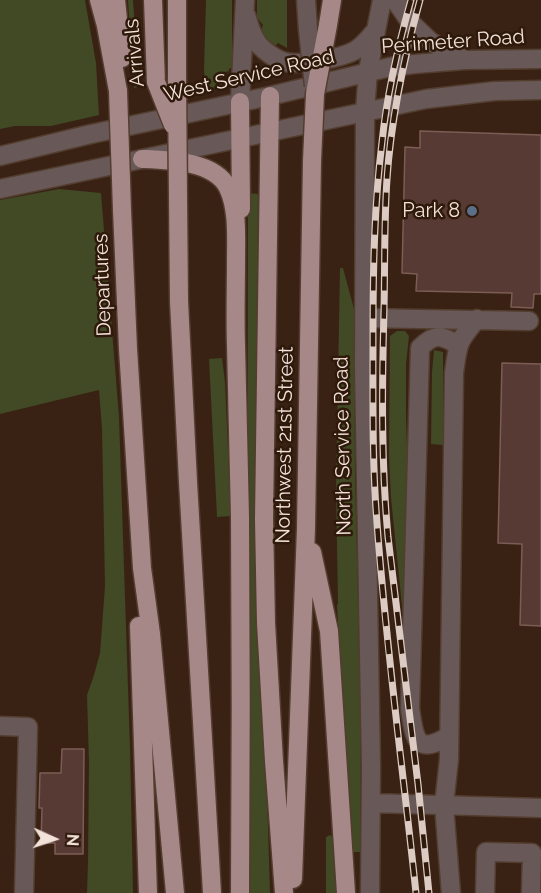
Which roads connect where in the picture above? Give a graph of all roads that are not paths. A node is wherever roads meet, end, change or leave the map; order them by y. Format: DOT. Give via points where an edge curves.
graph roads {
  1 [pos="99,0"];
  2 [pos="116,0"];
  3 [pos="153,0"];
  4 [pos="177,0"];
  5 [pos="306,0"];
  6 [pos="332,0"];
  7 [pos="382,0"];
  8 [pos="394,0"];
  9 [pos="245,8"];
  10 [pos="376,30"];
  11 [pos="541,59"];
  12 [pos="465,60"];
  13 [pos="368,71"];
  14 [pos="541,90"];
  15 [pos="118,91"];
  16 [pos="315,94"];
  17 [pos="270,96"];
  18 [pos="240,102"];
  19 [pos="365,111"];
  20 [pos="270,132"];
  21 [pos="177,135"];
  22 [pos="241,138"];
  23 [pos="0,156"];
  24 [pos="142,159"];
  25 [pos="0,189"];
  26 [pos="236,231"];
  27 [pos="364,318"];
  28 [pos="421,318"];
  29 [pos="477,319"];
  30 [pos="529,321"];
  31 [pos="458,345"];
  32 [pos="420,348"];
  33 [pos="306,528"];
  34 [pos="142,568"];
  35 [pos="0,726"];
  36 [pos="448,736"];
  37 [pos="420,743"];
  38 [pos="371,803"];
  39 [pos="444,805"];
  40 [pos="541,808"];
  41 [pos="24,893"];
  42 [pos="147,893"];
  43 [pos="175,893"];
  44 [pos="212,893"];
  45 [pos="240,893"];
  46 [pos="284,893"];
  47 [pos="292,893"];
  48 [pos="346,893"];
  49 [pos="370,893"];
  50 [pos="451,893"];
  51 [pos="484,893"];
  52 [pos="531,893"];
  1 -- 15 [label="main road"];
  2 -- 15 [label="main road, Departures" via="122,60"];
  3 -- 21 [label="main road, Arrivals, bridge" via="156,82"];
  4 -- 21 [label="main road, bridge"];
  5 -- 16 [label="street, bridge"];
  6 -- 16 [label="main road, Northwest 21st Street, bridge"];
  7 -- 10 [label="street, North Service Road"];
  8 -- 12 [label="street" via="431,42"];
  9 -- 10 [label="street" via="253,37 284,62 322,61 354,51"];
  9 -- 18 [label="street"];
  10 -- 13 [label="street, North Service Road"];
  11 -- 12 [label="street, Perimeter Road"];
  12 -- 13 [label="street, Perimeter Road"];
  13 -- 17 [label="street, West Service Road"];
  13 -- 19 [label="street, North Service Road"];
  14 -- 19 [label="street" via="460,94"];
  15 -- 34 [label="main road, Departures, bridge"];
  16 -- 33 [label="main road, Northwest 21st Street, bridge"];
  17 -- 18 [label="street, West Service Road"];
  17 -- 20 [label="main road"];
  18 -- 22 [label="main road"];
  18 -- 23 [label="street, West Service Road"];
  19 -- 20 [label="street"];
  19 -- 27 [label="street, North Service Road"];
  20 -- 22 [label="street"];
  20 -- 46 [label="main road" via="264,519 266,623"];
  21 -- 44 [label="main road, bridge" via="186,449"];
  22 -- 24 [label="street"];
  22 -- 26 [label="main road" via="241,207"];
  24 -- 25 [label="street"];
  24 -- 26 [label="main road" via="195,166 220,176 229,189"];
  26 -- 45 [label="main road"];
  27 -- 28 [label="street"];
  27 -- 38 [label="street, North Service Road"];
  28 -- 29 [label="street"];
  28 -- 32 [label="street"];
  29 -- 30 [label="street"];
  29 -- 31 [label="street"];
  31 -- 32 [label="street" via="434,337"];
  31 -- 36 [label="street"];
  32 -- 37 [label="street" via="410,708 414,735"];
  33 -- 47 [label="main road, Northwest 21st Street"];
  33 -- 48 [label="main road" via="329,631"];
  34 -- 42 [label="main road" via="139,635"];
  34 -- 43 [label="main road"];
  35 -- 41 [label="street" via="28,727"];
  36 -- 37 [label="street" via="433,744"];
  36 -- 39 [label="street"];
  37 -- 39 [label="street" via="433,755"];
  38 -- 39 [label="street"];
  38 -- 49 [label="street, North Service Road"];
  39 -- 40 [label="street"];
  39 -- 50 [label="street"];
  51 -- 52 [label="street" via="486,852 532,854"];
}
